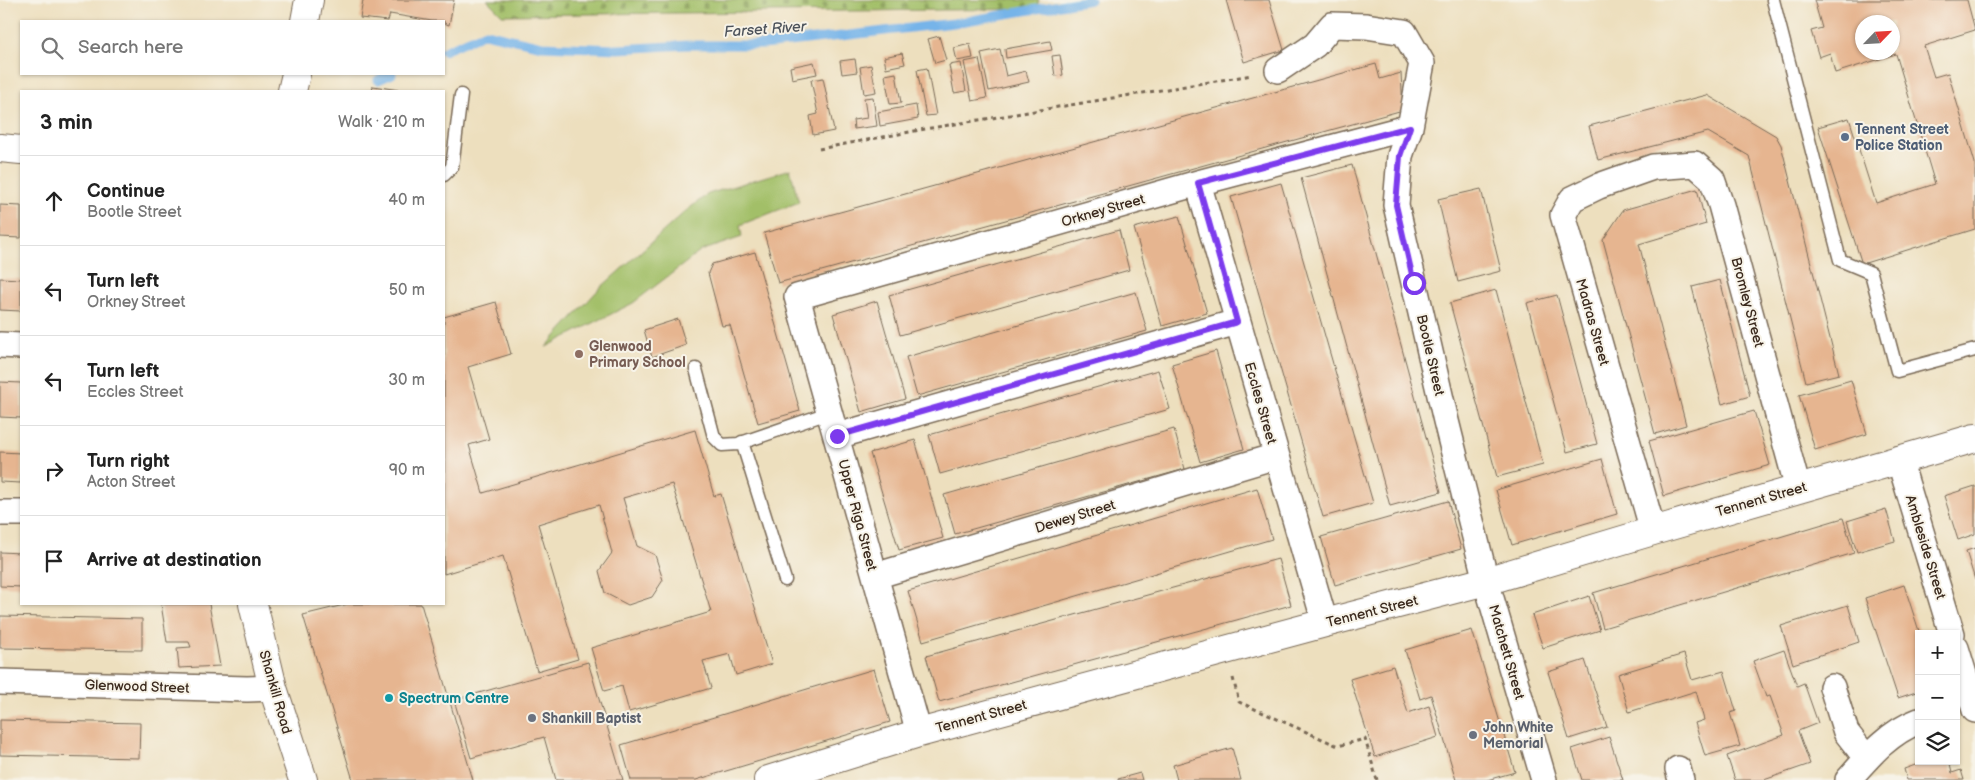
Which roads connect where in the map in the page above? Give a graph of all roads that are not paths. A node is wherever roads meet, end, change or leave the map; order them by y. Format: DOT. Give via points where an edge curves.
graph roads {
  1 [pos="309,0"];
  2 [pos="1773,0"];
  3 [pos="305,20"];
  4 [pos="1278,70"];
  5 [pos="296,75"];
  6 [pos="292,90"];
  7 [pos="461,95"];
  8 [pos="1410,127"];
  9 [pos="0,148"];
  10 [pos="20,150"];
  11 [pos="1653,167"];
  12 [pos="445,174"];
  13 [pos="1198,183"];
  14 [pos="797,296"];
  15 [pos="1237,322"];
  16 [pos="0,345"];
  17 [pos="20,346"];
  18 [pos="1975,350"];
  19 [pos="696,369"];
  20 [pos="831,412"];
  21 [pos="837,436"];
  22 [pos="1975,438"];
  23 [pos="742,442"];
  24 [pos="1276,456"];
  25 [pos="1900,459"];
  26 [pos="1798,489"];
  27 [pos="0,513"];
  28 [pos="20,513"];
  29 [pos="1652,531"];
  30 [pos="875,576"];
  31 [pos="785,580"];
  32 [pos="1486,581"];
  33 [pos="253,605"];
  34 [pos="1325,623"];
  35 [pos="1951,630"];
  36 [pos="1960,668"];
  37 [pos="0,682"];
  38 [pos="1832,687"];
  39 [pos="273,688"];
  40 [pos="1968,707"];
  41 [pos="1915,723"];
  42 [pos="919,733"];
  43 [pos="1867,759"];
  44 [pos="1540,779"];
  45 [pos="303,780"];
  46 [pos="768,780"];
  47 [pos="1848,780"];
  1 -- 3 [label="street"];
  2 -- 18 [label="lane" via="1840,260 1871,273 1897,371"];
  4 -- 8 [label="street, Bootle Street" via="1314,45 1332,25 1404,32 1422,62"];
  5 -- 6 [label="street"];
  7 -- 12 [label="lane" via="452,167"];
  8 -- 13 [label="street, Orkney Street"];
  8 -- 32 [label="street, Bootle Street" via="1400,156 1396,205"];
  9 -- 10 [label="street"];
  11 -- 26 [label="street, Bromley Street" via="1695,164 1712,179"];
  11 -- 29 [label="street, Madras Street" via="1572,199 1563,215"];
  13 -- 14 [label="street, Orkney Street"];
  13 -- 15 [label="street, Eccles Street"];
  14 -- 20 [label="street, Upper Riga Street"];
  15 -- 21 [label="street"];
  15 -- 24 [label="street, Eccles Street"];
  16 -- 17 [label="street"];
  19 -- 23 [label="lane" via="714,437 722,445"];
  20 -- 21 [label="street, Upper Riga Street"];
  20 -- 23 [label="lane"];
  21 -- 30 [label="street, Upper Riga Street"];
  22 -- 25 [label="street, Tennent Street"];
  23 -- 31 [label="lane"];
  24 -- 30 [label="street, Dewey Street"];
  24 -- 34 [label="street, Eccles Street"];
  25 -- 26 [label="street, Tennent Street"];
  25 -- 35 [label="street, Ambleside Street"];
  26 -- 29 [label="street, Tennent Street"];
  27 -- 28 [label="street"];
  29 -- 32 [label="street, Tennent Street"];
  30 -- 42 [label="street, Upper Riga Street"];
  32 -- 34 [label="street, Tennent Street"];
  32 -- 44 [label="street, Matchett Street"];
  33 -- 39 [label="street, Shankill Road"];
  34 -- 42 [label="street, Tennent Street"];
  36 -- 40 [label="street"];
  37 -- 39 [label="street, Glenwood Street"];
  38 -- 43 [label="street" via="1846,732"];
  39 -- 45 [label="street, Shankill Road"];
  41 -- 43 [label="street" via="1906,726 1875,749"];
  42 -- 46 [label="street, Tennent Street"];
  43 -- 47 [label="street"];
}
